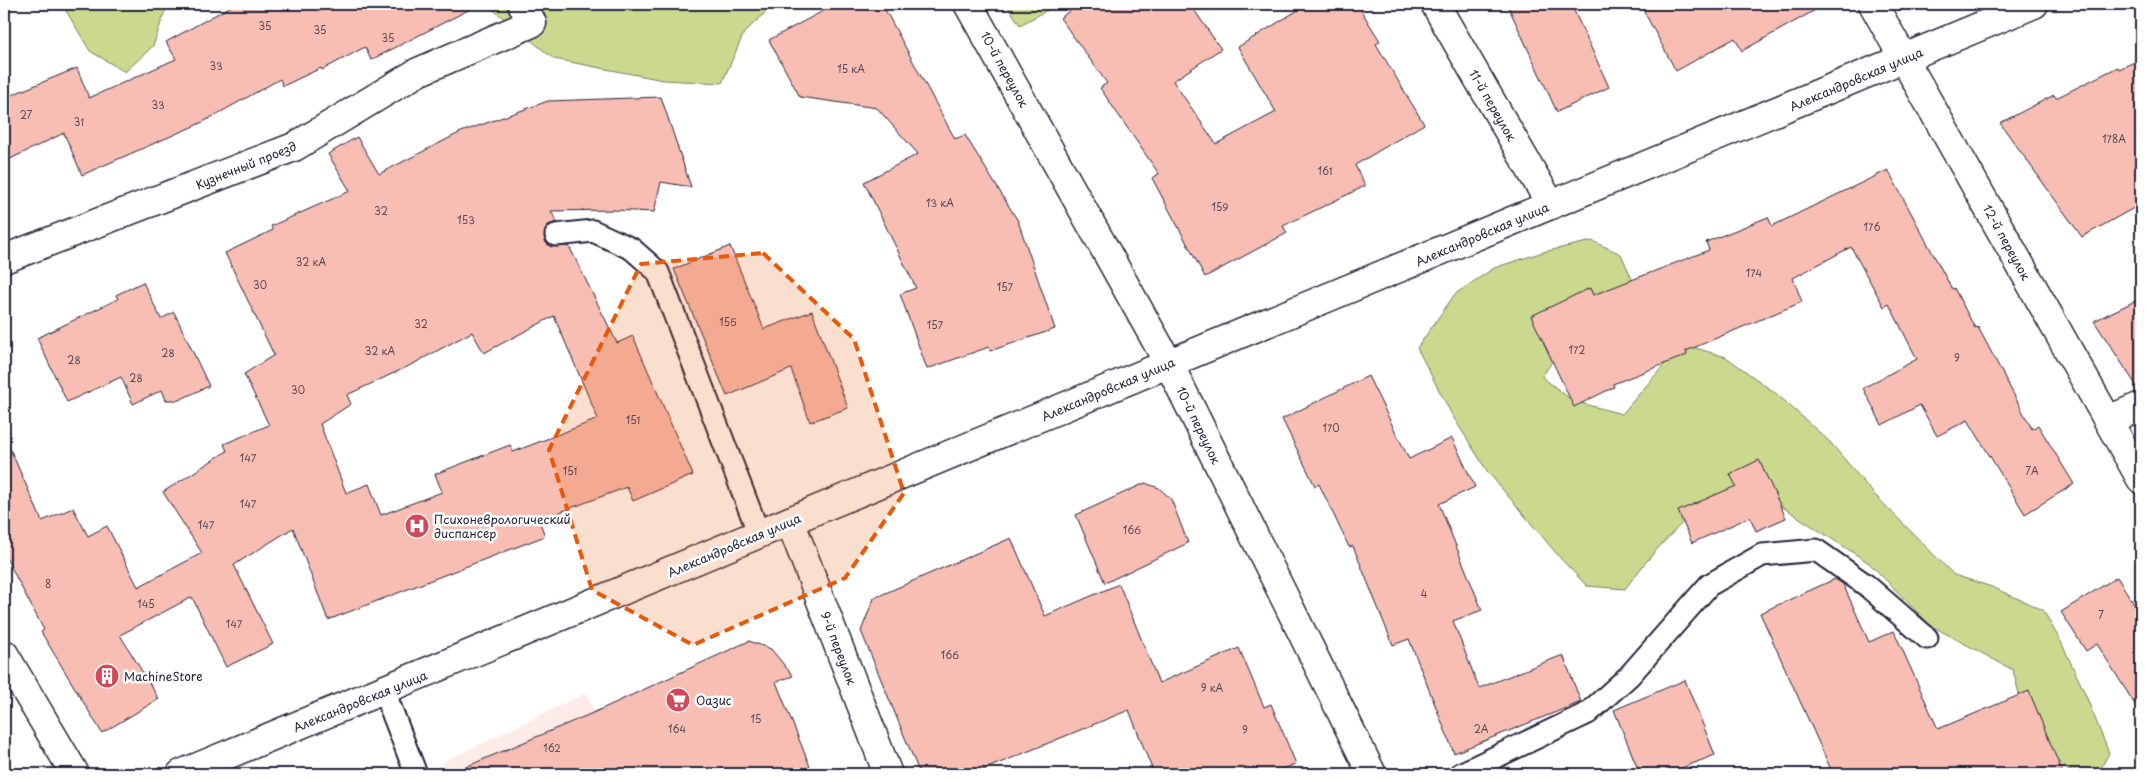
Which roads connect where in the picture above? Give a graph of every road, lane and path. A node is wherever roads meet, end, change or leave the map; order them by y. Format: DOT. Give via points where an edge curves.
graph roads {
  1 [pos="968,4"];
  2 [pos="1435,4"];
  3 [pos="1873,4"];
  4 [pos="2034,4"];
  5 [pos="527,13"];
  6 [pos="1904,59"];
  7 [pos="1551,205"];
  8 [pos="556,235"];
  9 [pos="4,259"];
  10 [pos="1169,364"];
  11 [pos="2141,406"];
  12 [pos="2108,420"];
  13 [pos="2141,479"];
  14 [pos="790,521"];
  15 [pos="759,534"];
  16 [pos="1927,638"];
  17 [pos="4,654"];
  18 [pos="384,691"];
  19 [pos="75,774"];
  20 [pos="181,774"];
  21 [pos="416,774"];
  22 [pos="888,774"];
  23 [pos="1372,774"];
  24 [pos="1460,774"];
  1 -- 10 [label="street, 10-й переулок"];
  2 -- 7 [label="street, 11-й переулок"];
  3 -- 6 [label="street, 12-й переулок"];
  4 -- 6 [label="street, Александровская улица"];
  5 -- 9 [label="street, Кузнечный проезд" via="418,72 294,147"];
  6 -- 7 [label="street, Александровская улица"];
  6 -- 12 [label="street, 12-й переулок"];
  7 -- 10 [label="street, Александровская улица"];
  8 -- 15 [label="lane" via="593,231 632,249 658,272"];
  10 -- 14 [label="street, Александровская улица"];
  10 -- 23 [label="street, 10-й переулок"];
  11 -- 12 [label="street"];
  12 -- 13 [label="street, 12-й переулок"];
  14 -- 15 [label="street, Александровская улица"];
  14 -- 22 [label="street, 9-й переулок"];
  15 -- 18 [label="street, Александровская улица"];
  16 -- 24 [label="lane" via="1866,585 1816,550 1762,555 1708,586 1629,676 1588,713"];
  17 -- 19 [label="street"];
  18 -- 20 [label="street, Александровская улица"];
  18 -- 21 [label="lane"];
}
